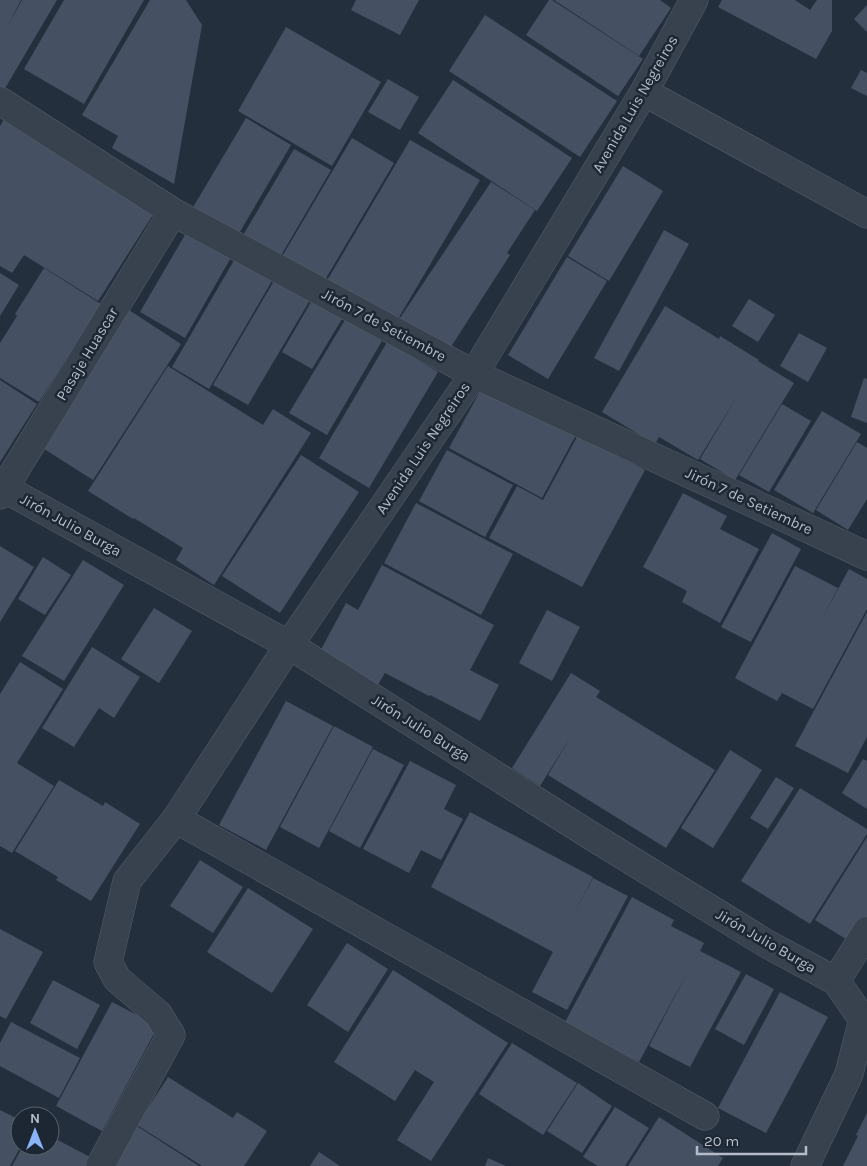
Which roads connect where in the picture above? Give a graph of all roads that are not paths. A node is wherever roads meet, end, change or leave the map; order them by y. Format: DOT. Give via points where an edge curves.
graph roads {
  1 [pos="694,0"];
  2 [pos="644,92"];
  3 [pos="0,101"];
  4 [pos="173,212"];
  5 [pos="867,214"];
  6 [pos="474,374"];
  7 [pos="2,490"];
  8 [pos="867,556"];
  9 [pos="289,645"];
  10 [pos="176,819"];
  11 [pos="867,931"];
  12 [pos="836,981"];
  13 [pos="705,1116"];
  14 [pos="100,1166"];
  15 [pos="805,1166"];
  1 -- 2 [label="street, Avenida Luis Negreiros"];
  2 -- 5 [label="street"];
  2 -- 6 [label="street, Avenida Luis Negreiros"];
  3 -- 4 [label="street, Jirón 7 de Setiembre"];
  4 -- 6 [label="street, Jirón 7 de Setiembre"];
  4 -- 7 [label="street, Pasaje Huascar"];
  6 -- 8 [label="street, Jirón 7 de Setiembre"];
  6 -- 9 [label="street, Avenida Luis Negreiros"];
  7 -- 9 [label="street, Jirón Julio Burga"];
  9 -- 10 [label="street, Avenida Luis Negreiros"];
  9 -- 12 [label="street, Jirón Julio Burga" via="767,944"];
  10 -- 13 [label="street"];
  10 -- 14 [label="street, Avenida Luis Negreiros" via="127,881 108,962 117,979 158,1014 171,1035"];
  11 -- 12 [label="street"];
  12 -- 15 [label="street" via="863,1020 849,1074"];
}
